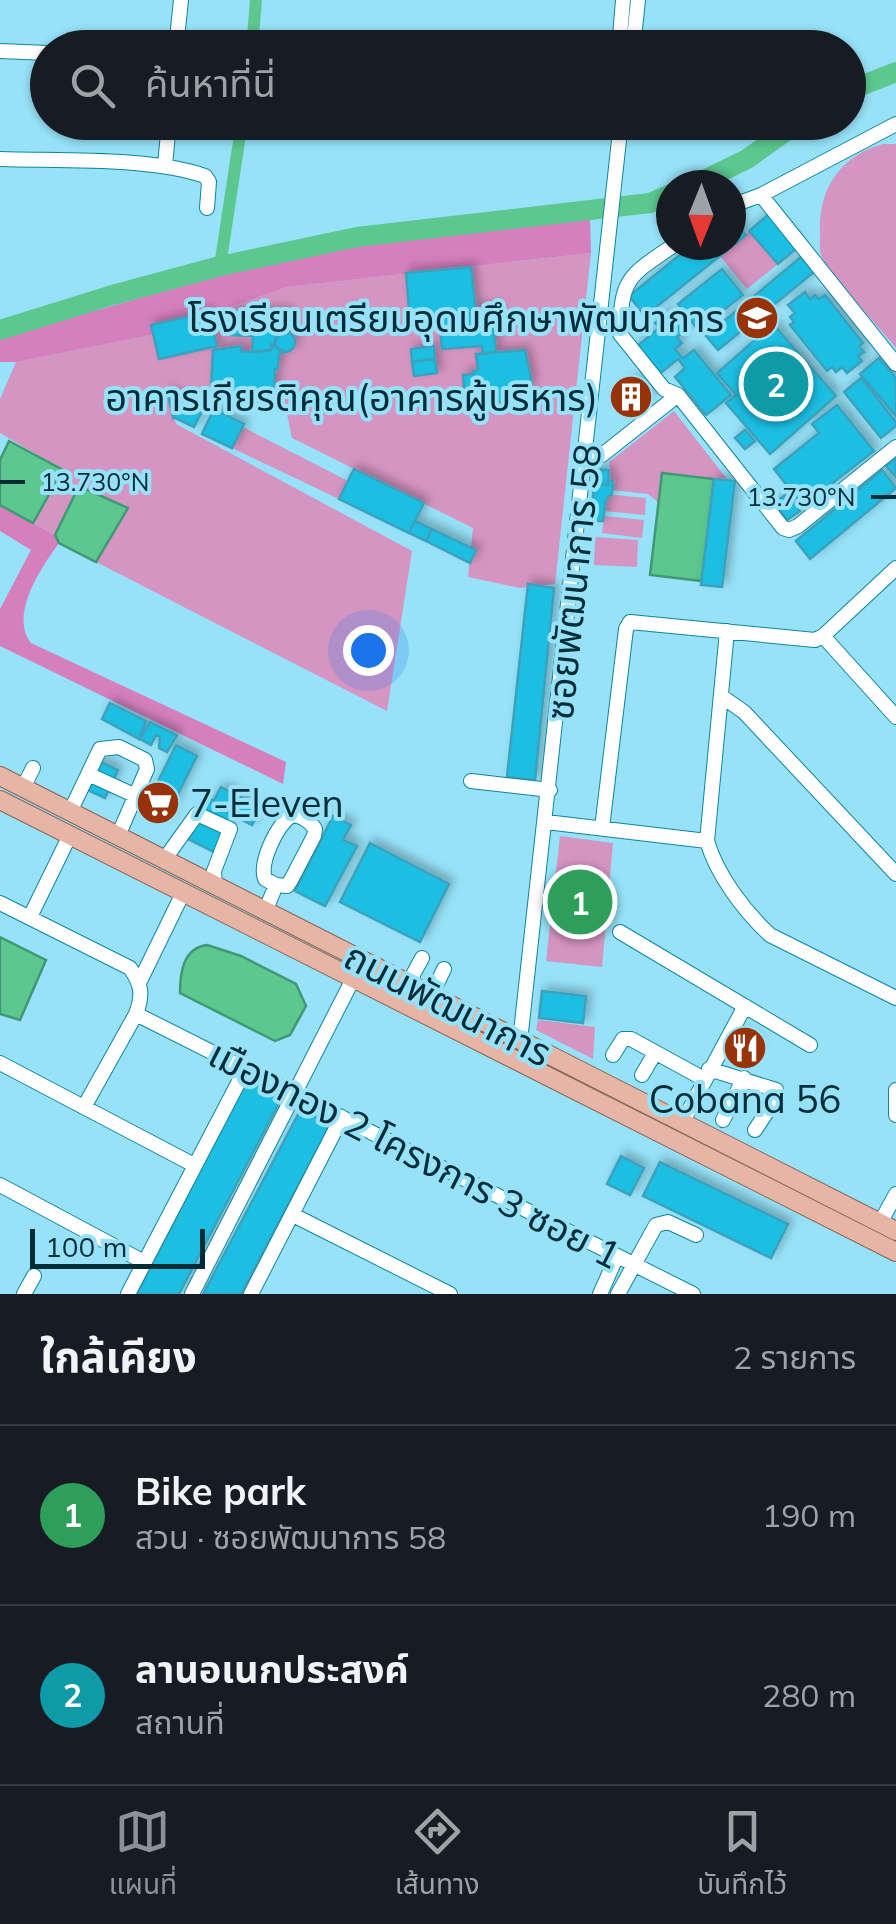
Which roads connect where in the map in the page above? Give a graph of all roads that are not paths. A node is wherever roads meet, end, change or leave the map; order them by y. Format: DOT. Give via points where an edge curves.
graph roads {
  1 [pos="181,0"];
  2 [pos="623,0"];
  3 [pos="638,0"];
  4 [pos="178,30"];
  5 [pos="620,30"];
  6 [pos="635,30"];
  7 [pos="0,51"];
  8 [pos="30,52"];
  9 [pos="896,124"];
  10 [pos="167,140"];
  11 [pos="619,140"];
  12 [pos="866,140"];
  13 [pos="866,140"];
  14 [pos="0,159"];
  15 [pos="165,166"];
  16 [pos="761,195"];
  17 [pos="746,200"];
  18 [pos="207,208"];
  19 [pos="656,257"];
  20 [pos="600,332"];
  21 [pos="620,334"];
  22 [pos="896,364"];
  23 [pos="678,395"];
  24 [pos="896,447"];
  25 [pos="587,454"];
  26 [pos="896,568"];
  27 [pos="728,631"];
  28 [pos="823,636"];
  29 [pos="721,696"];
  30 [pos="896,717"];
  31 [pos="33,768"];
  32 [pos="88,774"];
  33 [pos="0,776"];
  34 [pos="471,781"];
  35 [pos="23,788"];
  36 [pos="550,790"];
  37 [pos="136,796"];
  38 [pos="6,803"];
  39 [pos="70,812"];
  40 [pos="546,822"];
  41 [pos="602,828"];
  42 [pos="70,836"];
  43 [pos="118,836"];
  44 [pos="707,841"];
  45 [pos="164,860"];
  46 [pos="896,874"];
  47 [pos="276,885"];
  48 [pos="215,886"];
  49 [pos="183,893"];
  50 [pos="0,903"];
  51 [pos="265,912"];
  52 [pos="30,918"];
  53 [pos="620,932"];
  54 [pos="356,957"];
  55 [pos="422,958"];
  56 [pos="444,969"];
  57 [pos="354,979"];
  58 [pos="140,981"];
  59 [pos="408,984"];
  60 [pos="430,996"];
  61 [pos="896,998"];
  62 [pos="746,1006"];
  63 [pos="136,1014"];
  64 [pos="520,1041"];
  65 [pos="810,1045"];
  66 [pos="656,1053"];
  67 [pos="613,1055"];
  68 [pos="510,1058"];
  69 [pos="0,1063"];
  70 [pos="246,1068"];
  71 [pos="707,1074"];
  72 [pos="642,1075"];
  73 [pos="744,1078"];
  74 [pos="896,1090"];
  75 [pos="295,1094"];
  76 [pos="84,1107"];
  77 [pos="896,1115"];
  78 [pos="342,1117"];
  79 [pos="723,1120"];
  80 [pos="682,1123"];
  81 [pos="755,1130"];
  82 [pos="194,1165"];
  83 [pos="0,1185"];
  84 [pos="896,1194"];
  85 [pos="294,1215"];
  86 [pos="888,1227"];
  87 [pos="696,1235"];
  88 [pos="896,1252"];
  89 [pos="617,1256"];
  90 [pos="144,1262"];
  91 [pos="634,1264"];
  92 [pos="34,1276"];
  93 [pos="24,1294"];
  94 [pos="128,1294"];
  95 [pos="192,1294"];
  96 [pos="252,1294"];
  97 [pos="450,1294"];
  98 [pos="600,1294"];
  99 [pos="618,1294"];
  100 [pos="694,1294"];
  1 -- 4 [label="street"];
  2 -- 5 [label="street"];
  3 -- 6 [label="street"];
  7 -- 8 [label="street"];
  9 -- 13 [label="street"];
  10 -- 15 [label="street"];
  11 -- 20 [label="street, ซอยพัฒนาการ 58"];
  12 -- 16 [label="street"];
  14 -- 15 [label="street"];
  15 -- 18 [label="street" via="205,176"];
  16 -- 17 [label="street"];
  16 -- 22 [label="street"];
  19 -- 21 [label="street" via="623,289"];
  20 -- 21 [label="street"];
  20 -- 25 [label="street, ซอยพัฒนาการ 58"];
  21 -- 23 [label="street" via="664,389"];
  23 -- 24 [label="street" via="789,530"];
  23 -- 25 [label="street" via="602,455"];
  25 -- 36 [label="street, ซอยพัฒนาการ 58"];
  26 -- 28 [label="street"];
  27 -- 28 [label="street" via="804,641"];
  27 -- 29 [label="street"];
  27 -- 41 [label="street" via="628,625"];
  28 -- 30 [label="street"];
  29 -- 44 [label="street"];
  29 -- 46 [label="street" via="744,712"];
  31 -- 35 [label="street"];
  32 -- 37 [label="street"];
  32 -- 37 [label="street" via="100,749 118,747 146,760"];
  32 -- 39 [label="street"];
  33 -- 35 [label="main road, ถนนพัฒนาการ"];
  34 -- 36 [label="street"];
  35 -- 38 [label="main road"];
  35 -- 39 [label="main road, ถนนพัฒนาการ"];
  36 -- 40 [label="street, ซอยพัฒนาการ 58"];
  37 -- 43 [label="street"];
  38 -- 42 [label="main road, ถนนพัฒนาการ"];
  39 -- 43 [label="main road, ถนนพัฒนาการ"];
  40 -- 41 [label="street"];
  40 -- 64 [label="street, ซอยพัฒนาการ 58"];
  41 -- 44 [label="street"];
  42 -- 49 [label="main road, ถนนพัฒนาการ"];
  42 -- 52 [label="street"];
  43 -- 45 [label="main road, ถนนพัฒนาการ"];
  44 -- 61 [label="street" via="712,860 770,935"];
  45 -- 48 [label="main road, ถนนพัฒนาการ"];
  45 -- 48 [label="street" via="197,814 230,830"];
  47 -- 47 [label="street" via="291,880 314,836 311,823 292,814 262,866 265,879"];
  47 -- 51 [label="street"];
  48 -- 51 [label="main road, ถนนพัฒนาการ"];
  49 -- 57 [label="main road, ถนนพัฒนาการ"];
  49 -- 58 [label="street"];
  50 -- 52 [label="street"];
  51 -- 54 [label="main road, ถนนพัฒนาการ"];
  52 -- 58 [label="street" via="130,968"];
  53 -- 62 [label="street"];
  54 -- 57 [label="main road"];
  54 -- 59 [label="main road, ถนนพัฒนาการ"];
  55 -- 59 [label="street"];
  56 -- 60 [label="street"];
  57 -- 68 [label="main road, ถนนพัฒนาการ"];
  57 -- 75 [label="street"];
  58 -- 63 [label="street"];
  59 -- 60 [label="main road, ถนนพัฒนาการ"];
  60 -- 64 [label="main road, ถนนพัฒนาการ"];
  62 -- 65 [label="street"];
  62 -- 71 [label="street"];
  63 -- 70 [label="street, เมืองทอง 2 โครงการ 3 ซอย 1"];
  63 -- 76 [label="street"];
  64 -- 68 [label="main road"];
  64 -- 80 [label="main road, ถนนพัฒนาการ"];
  66 -- 67 [label="street" via="627,1038"];
  66 -- 71 [label="street"];
  66 -- 72 [label="street"];
  68 -- 88 [label="main road, ถนนพัฒนาการ"];
  69 -- 76 [label="street"];
  70 -- 75 [label="street, เมืองทอง 2 โครงการ 3 ซอย 1"];
  70 -- 82 [label="street"];
  71 -- 73 [label="street"];
  71 -- 80 [label="street"];
  73 -- 79 [label="street"];
  73 -- 81 [label="street" via="777,1094"];
  74 -- 77 [label="street"];
  75 -- 78 [label="street, เมืองทอง 2 โครงการ 3 ซอย 1"];
  75 -- 95 [label="street"];
  76 -- 82 [label="street"];
  78 -- 85 [label="street"];
  78 -- 89 [label="street, เมืองทอง 2 โครงการ 3 ซอย 1"];
  80 -- 86 [label="main road, ถนนพัฒนาการ"];
  82 -- 90 [label="street"];
  83 -- 90 [label="street"];
  84 -- 86 [label="street"];
  85 -- 96 [label="street"];
  85 -- 97 [label="street"];
  87 -- 91 [label="street" via="662,1222"];
  89 -- 91 [label="street, เมืองทอง 2 โครงการ 3 ซอย 1"];
  89 -- 98 [label="street"];
  90 -- 94 [label="street"];
  91 -- 99 [label="street"];
  91 -- 100 [label="street, เมืองทอง 2 โครงการ 3 ซอย 1"];
  92 -- 93 [label="street"];
}
